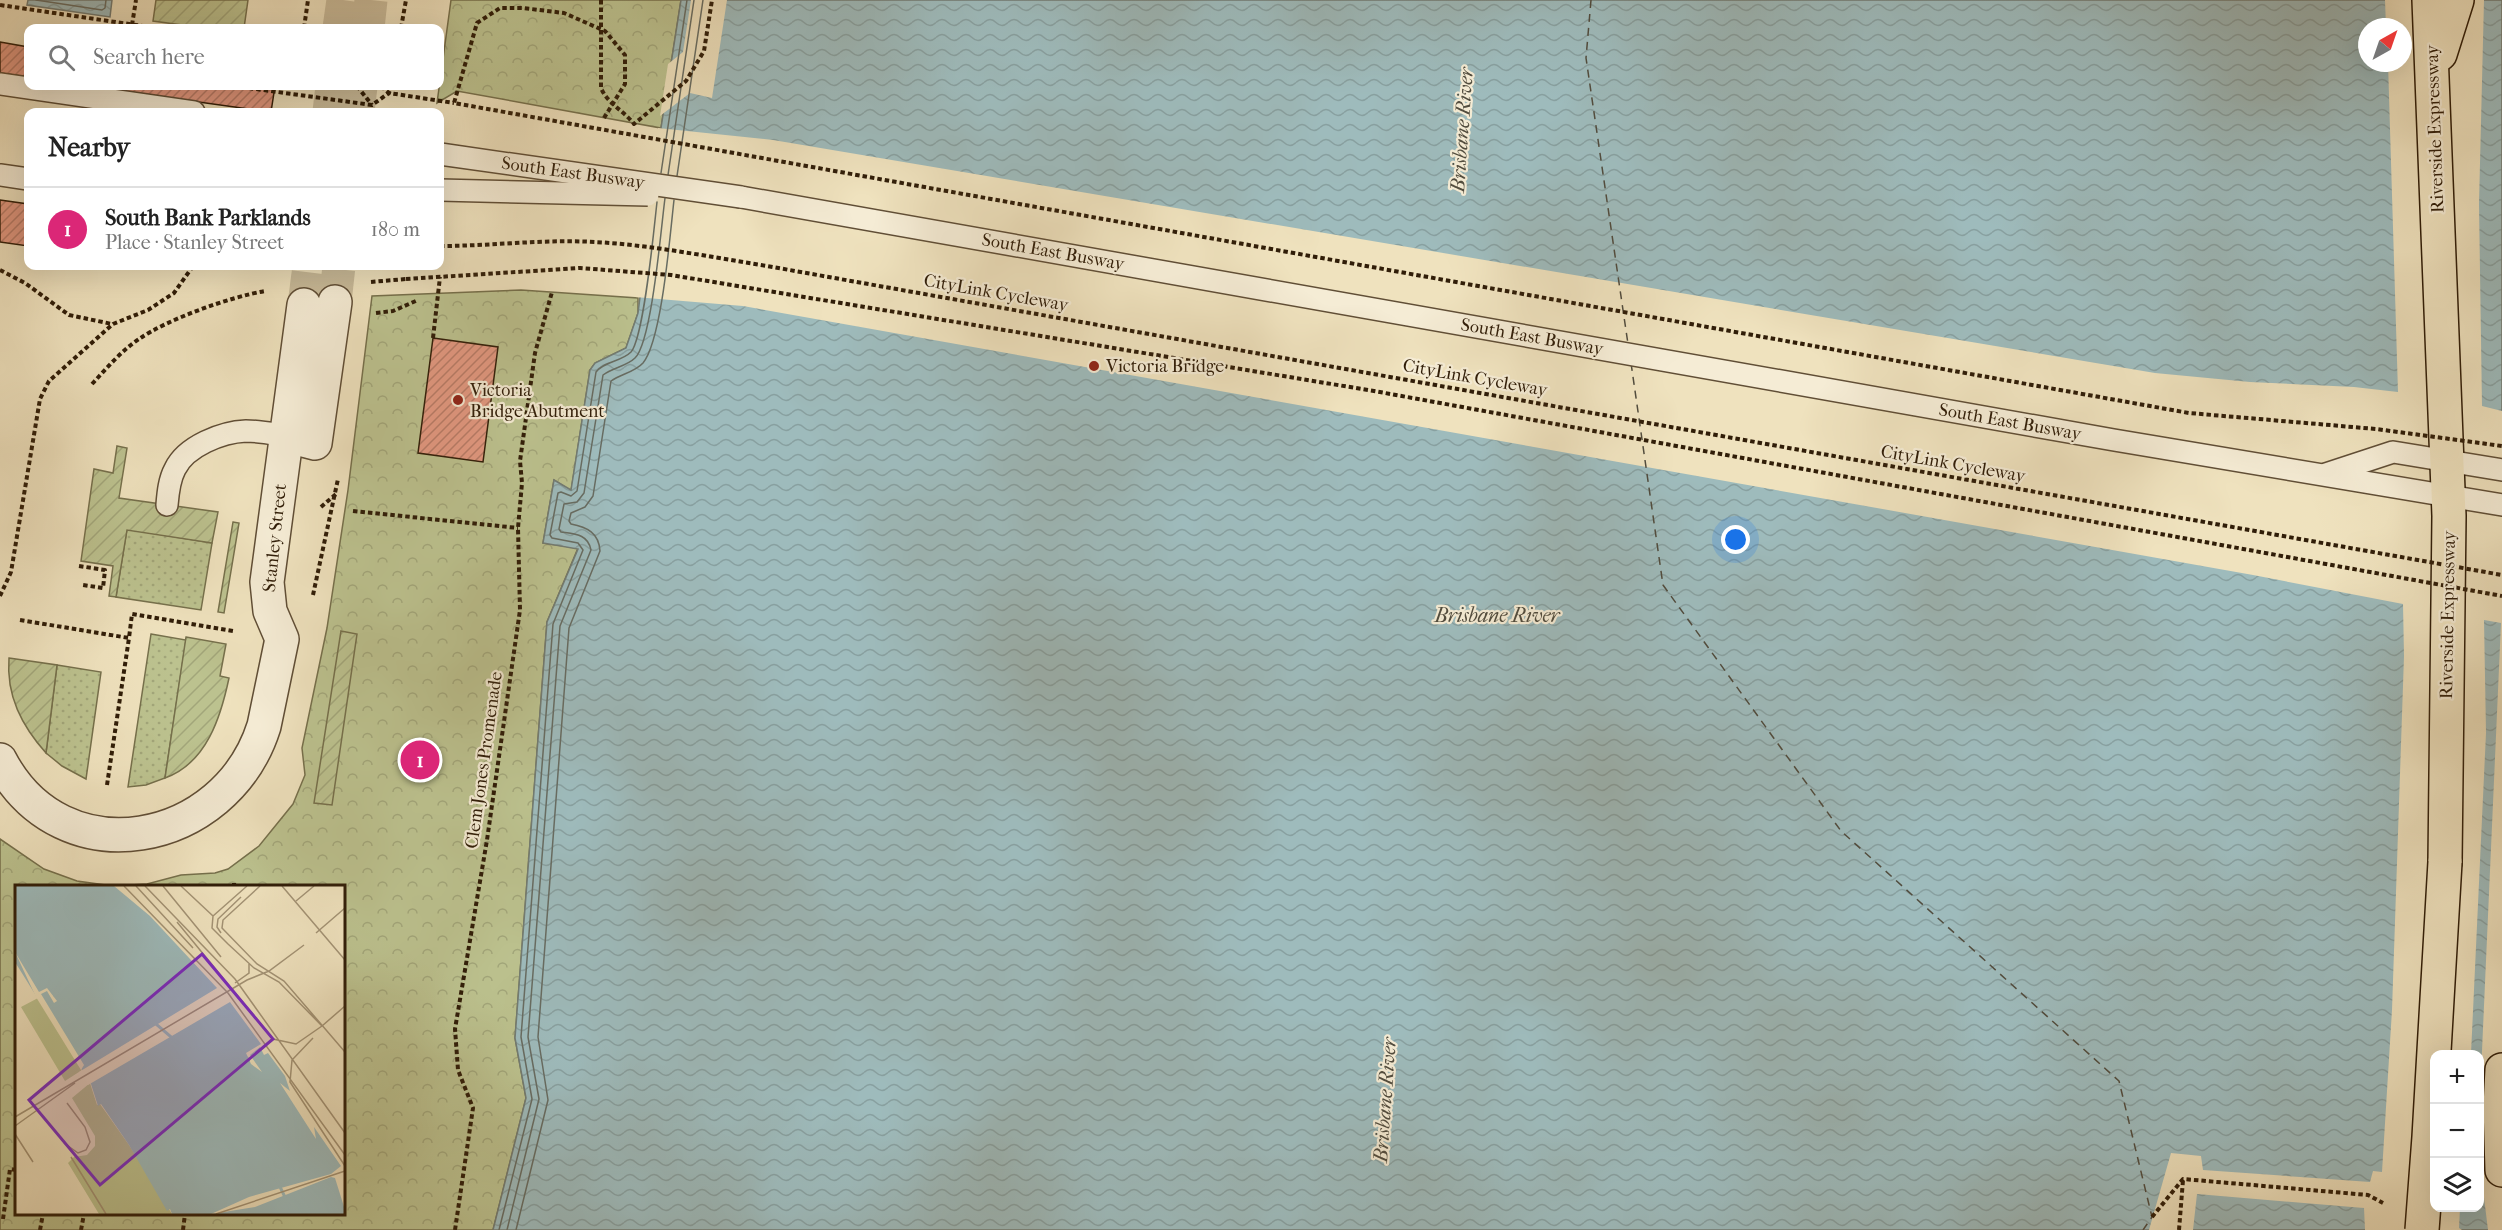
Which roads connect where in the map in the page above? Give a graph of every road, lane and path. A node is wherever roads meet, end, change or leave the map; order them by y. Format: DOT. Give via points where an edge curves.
graph roads {
  1 [pos="17,0"];
  2 [pos="136,0"];
  3 [pos="308,0"];
  4 [pos="406,0"];
  5 [pos="601,0"];
  6 [pos="712,0"];
  7 [pos="2429,0"];
  8 [pos="2457,0"];
  9 [pos="0,5"];
  10 [pos="15,8"];
  11 [pos="125,24"];
  12 [pos="132,24"];
  13 [pos="305,24"];
  14 [pos="402,24"];
  15 [pos="2433,75"];
  16 [pos="0,84"];
  17 [pos="24,87"];
  18 [pos="42,90"];
  19 [pos="263,90"];
  20 [pos="360,90"];
  21 [pos="386,90"];
  22 [pos="390,90"];
  23 [pos="389,93"];
  24 [pos="454,103"];
  25 [pos="372,105"];
  26 [pos="166,108"];
  27 [pos="604,118"];
  28 [pos="444,155"];
  29 [pos="0,175"];
  30 [pos="24,178"];
  31 [pos="444,190"];
  32 [pos="741,197"];
  33 [pos="444,246"];
  34 [pos="0,270"];
  35 [pos="190,270"];
  36 [pos="440,277"];
  37 [pos="406,279"];
  38 [pos="261,291"];
  39 [pos="552,292"];
  40 [pos="320,304"];
  41 [pos="113,324"];
  42 [pos="433,338"];
  43 [pos="92,384"];
  44 [pos="301,440"];
  45 [pos="2502,446"];
  46 [pos="2502,470"];
  47 [pos="2322,475"];
  48 [pos="336,494"];
  49 [pos="167,505"];
  50 [pos="2502,505"];
  51 [pos="353,511"];
  52 [pos="518,528"];
  53 [pos="79,566"];
  54 [pos="2502,575"];
  55 [pos="83,585"];
  56 [pos="0,596"];
  57 [pos="2502,596"];
  58 [pos="20,620"];
  59 [pos="223,629"];
  60 [pos="129,638"];
  61 [pos="282,639"];
  62 [pos="0,760"];
  63 [pos="107,785"];
  64 [pos="2502,1071"];
  65 [pos="15,1170"];
  66 [pos="2502,1170"];
  67 [pos="2183,1179"];
  68 [pos="2387,1205"];
  69 [pos="43,1215"];
  70 [pos="84,1215"];
  71 [pos="185,1215"];
  72 [pos="2152,1217"];
  73 [pos="3,1219"];
  74 [pos="40,1230"];
  75 [pos="81,1230"];
  76 [pos="183,1230"];
  77 [pos="455,1230"];
  78 [pos="2179,1230"];
  79 [pos="2421,1230"];
  1 -- 10 [label="path"];
  2 -- 12 [label="path"];
  3 -- 13 [label="path"];
  4 -- 14 [label="path"];
  5 -- 6 [label="path" via="601,88 604,96 634,124 686,81 704,51"];
  7 -- 15 [label="highway, Riverside Expressway"];
  8 -- 15 [label="highway"];
  9 -- 10 [label="path"];
  10 -- 11 [label="path"];
  15 -- 79 [label="highway, Riverside Expressway, bridge" via="2449,516 2445,862"];
  16 -- 17 [label="lane"];
  18 -- 26 [label="lane"];
  19 -- 25 [label="path"];
  20 -- 25 [label="path"];
  21 -- 23 [label="path"];
  22 -- 23 [label="path"];
  23 -- 24 [label="path"];
  23 -- 25 [label="path"];
  24 -- 27 [label="path, bridge" via="477,23 500,9 523,8 564,13 605,31 626,55 625,84"];
  24 -- 45 [label="path, bridge" via="2168,410 2376,429"];
  28 -- 32 [label="lane, South East Busway, bridge"];
  29 -- 30 [label="lane"];
  31 -- 32 [label="lane, South East Busway, bridge"];
  32 -- 47 [label="lane, South East Busway"];
  33 -- 54 [label="path, CityLink Cycleway, bridge" via="594,242 767,266"];
  34 -- 41 [label="path" via="69,315"];
  35 -- 41 [label="path" via="174,293 148,310"];
  36 -- 37 [label="path, bridge"];
  36 -- 42 [label="path"];
  36 -- 57 [label="path, bridge" via="580,268 671,275 1374,391"];
  38 -- 43 [label="path" via="157,328 138,339"];
  39 -- 52 [label="path, Clem Jones Promenade" via="535,353 520,461"];
  40 -- 44 [label="street, Stanley Street"];
  41 -- 56 [label="path" via="49,381 40,399 11,572"];
  44 -- 49 [label="lane" via="244,431 203,444 187,454 176,468"];
  44 -- 61 [label="street, Stanley Street" via="267,591 270,611"];
  46 -- 47 [label="lane, South East Busway" via="2393,452"];
  47 -- 50 [label="lane, South East Busway"];
  48 -- 61 [label="path" via="314,594"];
  51 -- 52 [label="path"];
  52 -- 77 [label="path, Clem Jones Promenade" via="520,610 455,1029 458,1070 473,1108"];
  53 -- 55 [label="path" via="105,570 103,588"];
  58 -- 60 [label="path"];
  59 -- 60 [label="path" via="132,614"];
  60 -- 63 [label="path"];
  61 -- 62 [label="street" via="264,726 254,752 238,776 209,806 172,826 130,836 75,827 36,804"];
  64 -- 66 [label="highway"];
  65 -- 73 [label="path" via="10,1169"];
  67 -- 68 [label="path" via="2368,1195"];
  67 -- 72 [label="path"];
  67 -- 78 [label="path"];
  69 -- 74 [label="path"];
  70 -- 75 [label="path"];
  71 -- 76 [label="path"];
}
